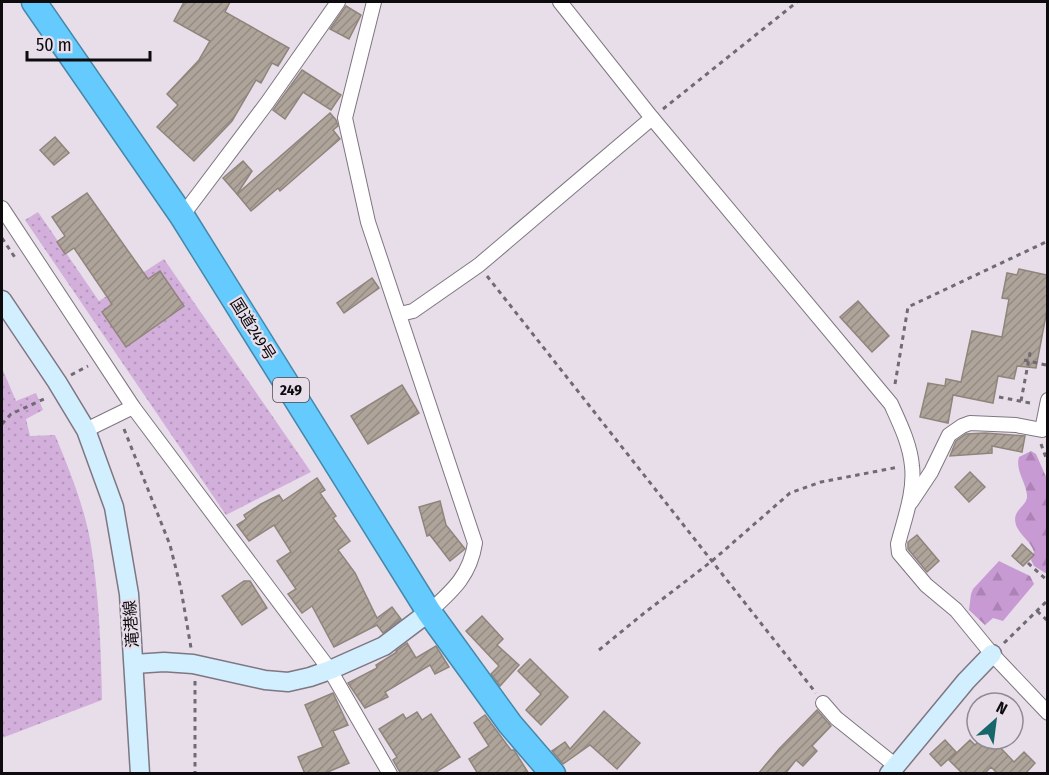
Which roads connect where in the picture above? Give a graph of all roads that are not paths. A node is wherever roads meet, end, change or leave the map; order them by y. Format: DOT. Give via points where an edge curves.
graph roads {
  1 [pos="34,2"];
  2 [pos="338,2"];
  3 [pos="374,2"];
  4 [pos="560,2"];
  5 [pos="652,118"];
  6 [pos="2,208"];
  7 [pos="182,216"];
  8 [pos="2,300"];
  9 [pos="400,315"];
  10 [pos="1047,400"];
  11 [pos="133,407"];
  12 [pos="86,430"];
  13 [pos="907,509"];
  14 [pos="429,612"];
  15 [pos="992,654"];
  16 [pos="134,664"];
  17 [pos="330,670"];
  18 [pos="823,703"];
  19 [pos="1047,713"];
  20 [pos="893,770"];
  21 [pos="140,774"];
  22 [pos="390,774"];
  23 [pos="553,774"];
  1 -- 7 [label="highway, 国道249号 / 249"];
  2 -- 7 [label="street"];
  3 -- 9 [label="street" via="345,118 368,222"];
  4 -- 5 [label="street"];
  5 -- 9 [label="street" via="479,266 413,311"];
  5 -- 13 [label="street" via="891,404 912,465"];
  6 -- 11 [label="street"];
  7 -- 14 [label="highway, 国道249号 / 249"];
  8 -- 12 [label="main road, 滝港線"];
  9 -- 14 [label="street" via="475,543 459,584"];
  10 -- 13 [label="street" via="1042,430 970,423 949,435"];
  11 -- 12 [label="street"];
  11 -- 17 [label="street"];
  12 -- 16 [label="main road, 滝港線" via="114,507 129,594"];
  13 -- 15 [label="street" via="899,553 926,585 956,610"];
  14 -- 17 [label="main road, 滝港線" via="384,646"];
  14 -- 23 [label="highway, 国道249号 / 249" via="510,724"];
  15 -- 19 [label="street"];
  15 -- 20 [label="main road"];
  16 -- 17 [label="main road, 滝港線" via="193,664 288,682"];
  16 -- 21 [label="main road"];
  17 -- 22 [label="street"];
  18 -- 20 [label="street"];
}
